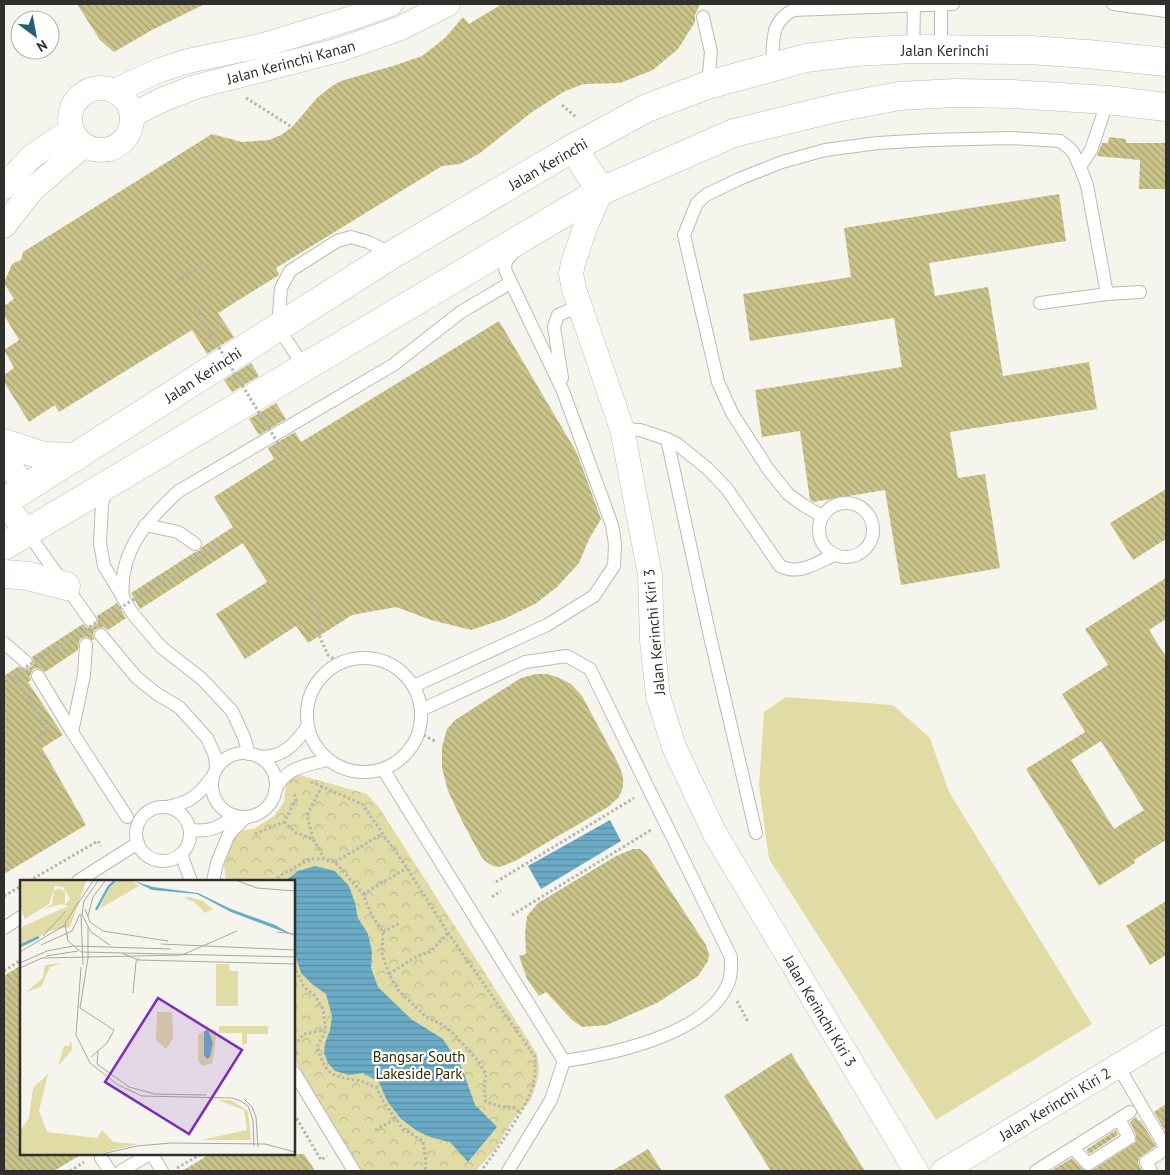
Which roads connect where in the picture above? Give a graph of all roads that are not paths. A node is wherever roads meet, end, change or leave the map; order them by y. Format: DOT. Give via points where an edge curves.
graph roads {
  1 [pos="391,4"];
  2 [pos="448,4"];
  3 [pos="940,4"];
  4 [pos="953,4"];
  5 [pos="1112,4"];
  6 [pos="914,5"];
  7 [pos="1166,11"];
  8 [pos="702,17"];
  9 [pos="913,49"];
  10 [pos="941,49"];
  11 [pos="227,53"];
  12 [pos="1166,62"];
  13 [pos="772,66"];
  14 [pos="232,78"];
  15 [pos="708,85"];
  16 [pos="114,91"];
  17 [pos="1108,100"];
  18 [pos="1166,107"];
  19 [pos="132,116"];
  20 [pos="77,138"];
  21 [pos="573,148"];
  22 [pos="1080,167"];
  23 [pos="4,187"];
  24 [pos="601,192"];
  25 [pos="4,226"];
  26 [pos="535,230"];
  27 [pos="392,254"];
  28 [pos="510,283"];
  29 [pos="1140,292"];
  30 [pos="1107,294"];
  31 [pos="1040,303"];
  32 [pos="580,306"];
  33 [pos="278,327"];
  34 [pos="304,368"];
  35 [pos="563,391"];
  36 [pos="622,429"];
  37 [pos="667,439"];
  38 [pos="4,444"];
  39 [pos="76,457"];
  40 [pos="4,458"];
  41 [pos="107,484"];
  42 [pos="9,498"];
  43 [pos="822,516"];
  44 [pos="145,525"];
  45 [pos="27,532"];
  46 [pos="194,544"];
  47 [pos="4,546"];
  48 [pos="834,554"];
  49 [pos="4,574"];
  50 [pos="66,586"];
  51 [pos="123,598"];
  52 [pos="87,619"];
  53 [pos="102,634"];
  54 [pos="4,643"];
  55 [pos="86,645"];
  56 [pos="26,662"];
  57 [pos="38,676"];
  58 [pos="414,686"];
  59 [pos="421,710"];
  60 [pos="307,727"];
  61 [pos="72,732"];
  62 [pos="252,755"];
  63 [pos="327,760"];
  64 [pos="383,769"];
  65 [pos="214,773"];
  66 [pos="275,791"];
  67 [pos="165,807"];
  68 [pos="127,817"];
  69 [pos="240,817"];
  70 [pos="190,830"];
  71 [pos="756,833"];
  72 [pos="138,843"];
  73 [pos="181,854"];
  74 [pos="80,880"];
  75 [pos="191,880"];
  76 [pos="213,880"];
  77 [pos="20,918"];
  78 [pos="4,928"];
  79 [pos="1166,1037"];
  80 [pos="564,1062"];
  81 [pos="1118,1066"];
  82 [pos="295,1074"];
  83 [pos="1073,1148"];
  84 [pos="1166,1149"];
  85 [pos="149,1155"];
  86 [pos="152,1155"];
  87 [pos="101,1158"];
  88 [pos="110,1171"];
  89 [pos="121,1171"];
  90 [pos="162,1171"];
  91 [pos="354,1171"];
  92 [pos="508,1171"];
  93 [pos="916,1171"];
  94 [pos="943,1171"];
  95 [pos="1036,1171"];
  96 [pos="1152,1171"];
  1 -- 11 [label="street, Jalan Kerinchi Kanan" via="308,32"];
  2 -- 14 [label="street, Jalan Kerinchi Kanan" via="401,28 339,50"];
  3 -- 4 [label="lane"];
  3 -- 6 [label="lane"];
  3 -- 10 [label="lane"];
  5 -- 7 [label="lane"];
  6 -- 9 [label="lane"];
  6 -- 13 [label="lane" via="793,10 776,24"];
  8 -- 15 [label="lane" via="711,52"];
  9 -- 10 [label="main road, Jalan Kerinchi"];
  9 -- 13 [label="main road, Jalan Kerinchi" via="855,52"];
  10 -- 12 [label="main road, Jalan Kerinchi" via="1029,50"];
  11 -- 14 [label="street"];
  11 -- 16 [label="street, Jalan Kerinchi Kanan" via="160,70"];
  13 -- 15 [label="main road, Jalan Kerinchi"];
  14 -- 19 [label="street, Jalan Kerinchi Kanan" via="195,87"];
  15 -- 21 [label="main road, Jalan Kerinchi" via="647,108"];
  16 -- 19 [label="street" via="126,101"];
  16 -- 20 [label="street, Jalan Kerinchi Kanan" via="94,89 80,96 71,109 69,120"];
  17 -- 18 [label="main road"];
  17 -- 22 [label="lane" via="1091,150"];
  17 -- 24 [label="main road" via="1014,94 899,96 734,134"];
  19 -- 20 [label="street" via="128,136 112,148 97,150"];
  20 -- 23 [label="street" via="31,157"];
  20 -- 25 [label="street"];
  21 -- 24 [label="main road"];
  21 -- 27 [label="main road, Jalan Kerinchi"];
  22 -- 30 [label="lane" via="1087,185"];
  22 -- 43 [label="lane" via="1069,148 1054,140 1001,138 878,143 825,150 782,162 706,194 697,203 684,235 718,382 732,413 768,470 788,494"];
  24 -- 26 [label="main road"];
  24 -- 32 [label="street, Jalan Kerinchi Kiri 3" via="573,263 571,274"];
  26 -- 28 [label="lane" via="507,259 505,266"];
  26 -- 34 [label="main road"];
  27 -- 33 [label="main road, Jalan Kerinchi"];
  27 -- 33 [label="lane" via="351,237 290,271 281,288"];
  28 -- 35 [label="lane"];
  28 -- 44 [label="lane" via="461,312 393,365 179,491"];
  29 -- 30 [label="lane"];
  30 -- 31 [label="lane"];
  32 -- 35 [label="lane" via="558,315 554,327"];
  32 -- 36 [label="street, Jalan Kerinchi Kiri 3"];
  33 -- 34 [label="lane"];
  33 -- 39 [label="main road, Jalan Kerinchi"];
  34 -- 41 [label="main road"];
  35 -- 58 [label="lane" via="612,525 614,566 594,596 579,606 547,625"];
  36 -- 37 [label="lane" via="640,430"];
  36 -- 93 [label="street, Jalan Kerinchi Kiri 3" via="650,574 652,640 666,734 714,832 775,941"];
  37 -- 48 [label="lane" via="708,469 727,489 780,566 793,570 809,567"];
  37 -- 71 [label="lane"];
  38 -- 39 [label="main road" via="44,456"];
  39 -- 42 [label="main road, Jalan Kerinchi"];
  40 -- 42 [label="street"];
  41 -- 45 [label="main road"];
  41 -- 51 [label="lane" via="102,504 100,543 104,566"];
  42 -- 45 [label="street"];
  43 -- 48 [label="lane" via="818,534 826,549"];
  43 -- 48 [label="lane" via="828,509 845,503 861,508 872,522 871,540 866,548 851,557"];
  44 -- 46 [label="lane" via="178,532"];
  44 -- 51 [label="lane" via="127,561"];
  45 -- 47 [label="main road"];
  45 -- 50 [label="lane"];
  49 -- 50 [label="main road" via="28,576"];
  50 -- 52 [label="lane"];
  51 -- 62 [label="lane" via="161,647 202,679 232,711"];
  53 -- 65 [label="lane" via="137,678 179,707 207,738 215,756"];
  54 -- 56 [label="lane"];
  55 -- 61 [label="lane" via="84,675"];
  57 -- 61 [label="lane"];
  58 -- 59 [label="lane"];
  58 -- 60 [label="lane" via="403,672 389,663 372,658 355,658 339,663 323,674 312,690 306,708"];
  59 -- 64 [label="lane" via="419,733 411,748 398,761"];
  59 -- 80 [label="lane" via="525,662 568,656 590,669 732,957 732,972 719,1000 685,1026 618,1050"];
  60 -- 62 [label="lane" via="296,743 286,750 271,756"];
  60 -- 63 [label="lane" via="314,746"];
  61 -- 68 [label="lane"];
  62 -- 65 [label="lane" via="231,756"];
  62 -- 66 [label="lane" via="263,760 274,774"];
  63 -- 64 [label="lane" via="344,769 364,772"];
  63 -- 66 [label="lane" via="287,773"];
  64 -- 80 [label="lane"];
  65 -- 67 [label="lane" via="193,798"];
  65 -- 69 [label="lane" via="213,797 218,806"];
  66 -- 69 [label="lane" via="265,809 256,815"];
  67 -- 70 [label="lane" via="182,814"];
  67 -- 72 [label="lane" via="156,808 142,818"];
  69 -- 70 [label="lane" via="208,831"];
  69 -- 76 [label="lane" via="229,834"];
  70 -- 73 [label="lane" via="187,848"];
  72 -- 73 [label="lane" via="142,850 157,860 174,859"];
  72 -- 74 [label="lane"];
  73 -- 75 [label="lane"];
  77 -- 78 [label="lane"];
  79 -- 81 [label="street, Jalan Kerinchi Kiri 2"];
  80 -- 92 [label="lane" via="551,1100"];
  81 -- 84 [label="lane"];
  81 -- 94 [label="street, Jalan Kerinchi Kiri 2"];
  82 -- 91 [label="lane"];
  83 -- 83 [label="lane" via="1124,1116 1130,1138 1088,1164"];
  83 -- 95 [label="lane"];
  84 -- 96 [label="lane" via="1146,1162"];
  85 -- 89 [label="lane"];
  86 -- 90 [label="lane"];
  87 -- 88 [label="lane"];
}
